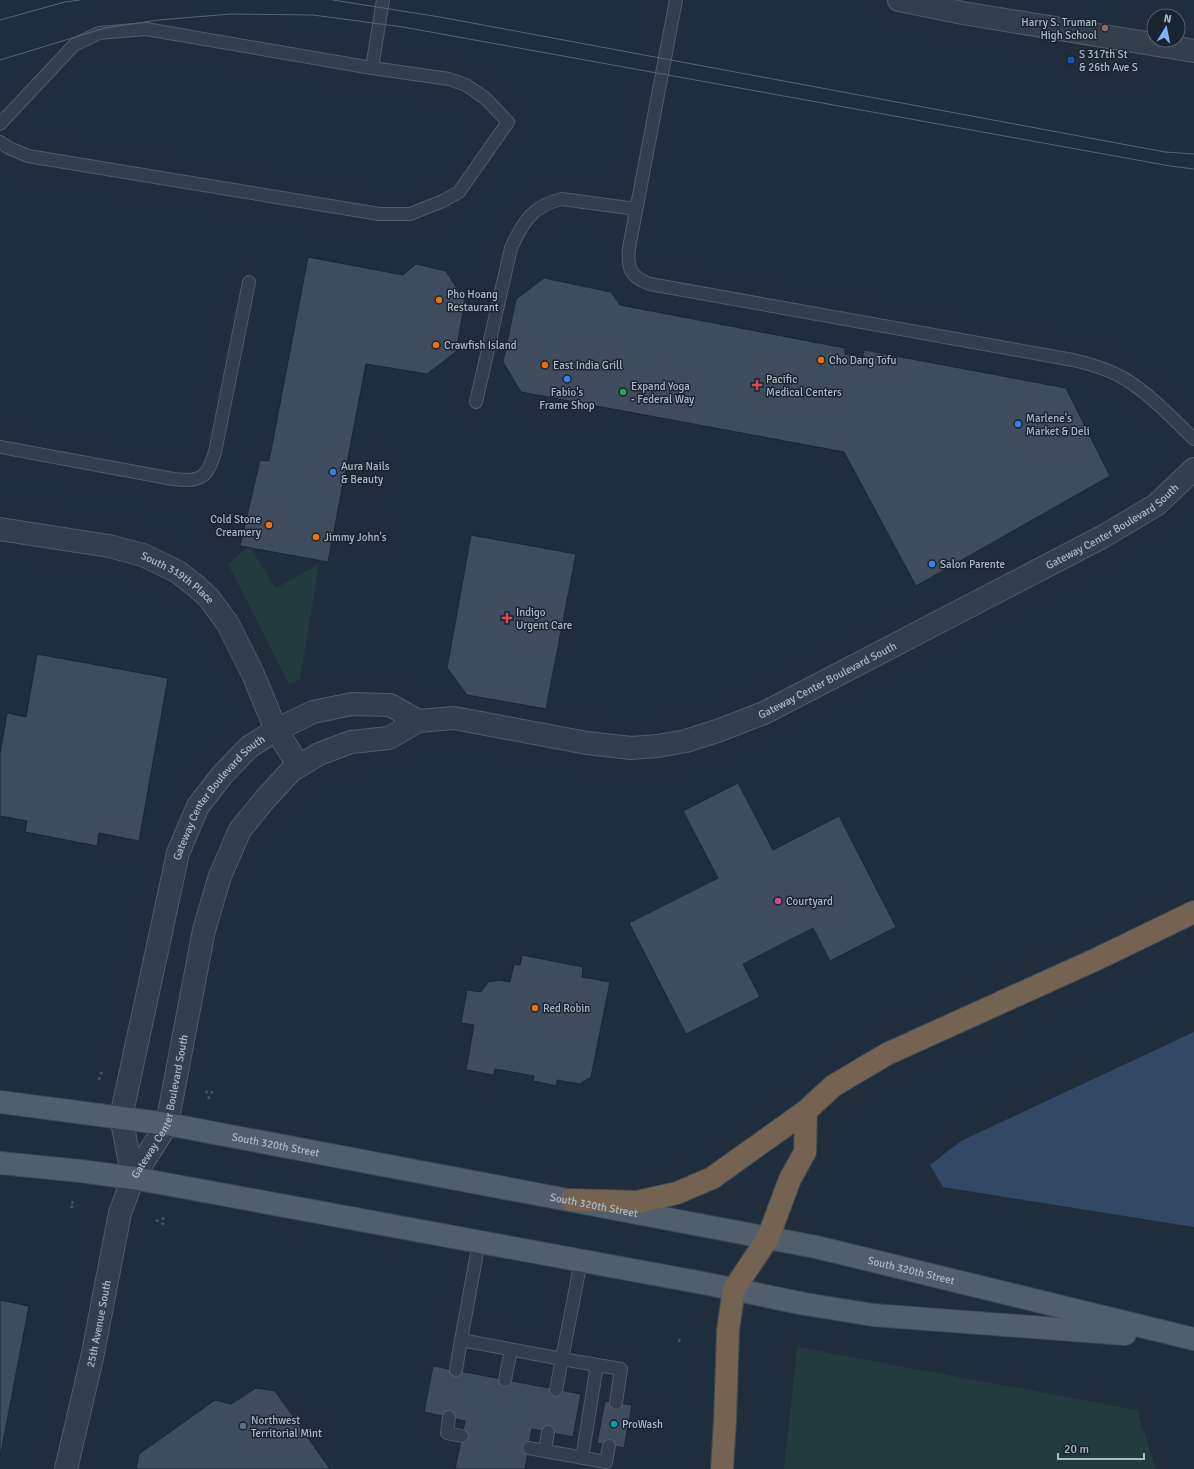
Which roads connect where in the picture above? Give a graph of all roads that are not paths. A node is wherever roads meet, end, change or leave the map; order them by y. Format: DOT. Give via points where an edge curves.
graph roads {
  1 [pos="383,0"];
  2 [pos="676,0"];
  3 [pos="899,0"];
  4 [pos="1194,51"];
  5 [pos="372,68"];
  6 [pos="0,124"];
  7 [pos="0,142"];
  8 [pos="636,209"];
  9 [pos="250,282"];
  10 [pos="476,402"];
  11 [pos="1194,439"];
  12 [pos="0,447"];
  13 [pos="1194,469"];
  14 [pos="0,529"];
  15 [pos="418,721"];
  16 [pos="276,730"];
  17 [pos="299,766"];
  18 [pos="1194,912"];
  19 [pos="0,1102"];
  20 [pos="806,1111"];
  21 [pos="121,1117"];
  22 [pos="167,1124"];
  23 [pos="0,1163"];
  24 [pos="133,1178"];
  25 [pos="571,1200"];
  26 [pos="768,1238"];
  27 [pos="479,1242"];
  28 [pos="581,1261"];
  29 [pos="734,1289"];
  30 [pos="1188,1338"];
  31 [pos="461,1340"];
  32 [pos="510,1350"];
  33 [pos="562,1359"];
  34 [pos="597,1365"];
  35 [pos="456,1370"];
  36 [pos="505,1380"];
  37 [pos="556,1390"];
  38 [pos="616,1402"];
  39 [pos="449,1417"];
  40 [pos="548,1432"];
  41 [pos="462,1436"];
  42 [pos="609,1446"];
  43 [pos="529,1448"];
  44 [pos="545,1451"];
  45 [pos="582,1458"];
  46 [pos="66,1469"];
  47 [pos="722,1469"];
  1 -- 5 [label="lane"];
  2 -- 8 [label="lane"];
  3 -- 4 [label="street"];
  5 -- 6 [label="lane" via="146,29 99,33 74,45"];
  5 -- 7 [label="lane" via="449,79 466,85 485,98 508,122 459,192 410,214 379,214 28,156"];
  8 -- 10 [label="lane" via="562,199 542,206 528,218 511,248"];
  8 -- 11 [label="lane" via="629,248 629,264 634,276 644,282 979,342 1092,365 1124,378 1147,394"];
  9 -- 12 [label="lane" via="215,452 209,469 201,478 173,479"];
  13 -- 15 [label="street, Gateway Center Boulevard South" via="1156,505 1104,536 764,713 720,730 686,741 631,748 587,743 454,718"];
  14 -- 16 [label="street, South 319th Place" via="115,548 143,555 178,572 209,598 228,624 253,674"];
  15 -- 16 [label="street, Gateway Center Boulevard South" via="390,705 352,704 313,712"];
  15 -- 17 [label="street, Gateway Center Boulevard South" via="389,738 351,742 318,754"];
  16 -- 17 [label="street, South 319th Place"];
  16 -- 21 [label="street, Gateway Center Boulevard South" via="249,747 198,806 178,853"];
  17 -- 22 [label="street, Gateway Center Boulevard South" via="266,798 240,830 220,876 204,930"];
  18 -- 20 [label="highway" via="887,1054 833,1086"];
  19 -- 21 [label="main road, South 320th Street"];
  20 -- 25 [label="highway" via="712,1178 677,1194 637,1202"];
  20 -- 26 [label="highway" via="805,1152 790,1179"];
  21 -- 22 [label="main road, South 320th Street"];
  21 -- 24 [label="street, Gateway Center Boulevard South"];
  22 -- 24 [label="street, Gateway Center Boulevard South"];
  22 -- 25 [label="main road, South 320th Street"];
  23 -- 24 [label="main road, South 320th Street"];
  24 -- 27 [label="main road, South 320th Street"];
  24 -- 46 [label="street, 25th Avenue South" via="120,1213 92,1358"];
  25 -- 26 [label="main road, South 320th Street"];
  26 -- 29 [label="highway"];
  26 -- 30 [label="main road, South 320th Street" via="816,1247"];
  27 -- 28 [label="main road, South 320th Street"];
  27 -- 31 [label="lane"];
  28 -- 29 [label="main road, South 320th Street"];
  28 -- 33 [label="lane"];
  29 -- 30 [label="main road, South 320th Street" via="805,1304 874,1314"];
  29 -- 47 [label="highway" via="728,1330"];
  31 -- 32 [label="lane"];
  31 -- 35 [label="lane"];
  32 -- 33 [label="lane"];
  32 -- 36 [label="lane"];
  33 -- 34 [label="lane"];
  33 -- 37 [label="lane"];
  34 -- 38 [label="lane" via="621,1370"];
  34 -- 45 [label="lane"];
  39 -- 41 [label="lane" via="447,1433"];
  40 -- 44 [label="lane"];
  42 -- 45 [label="lane" via="606,1462"];
  43 -- 44 [label="lane"];
  44 -- 45 [label="lane"];
}
